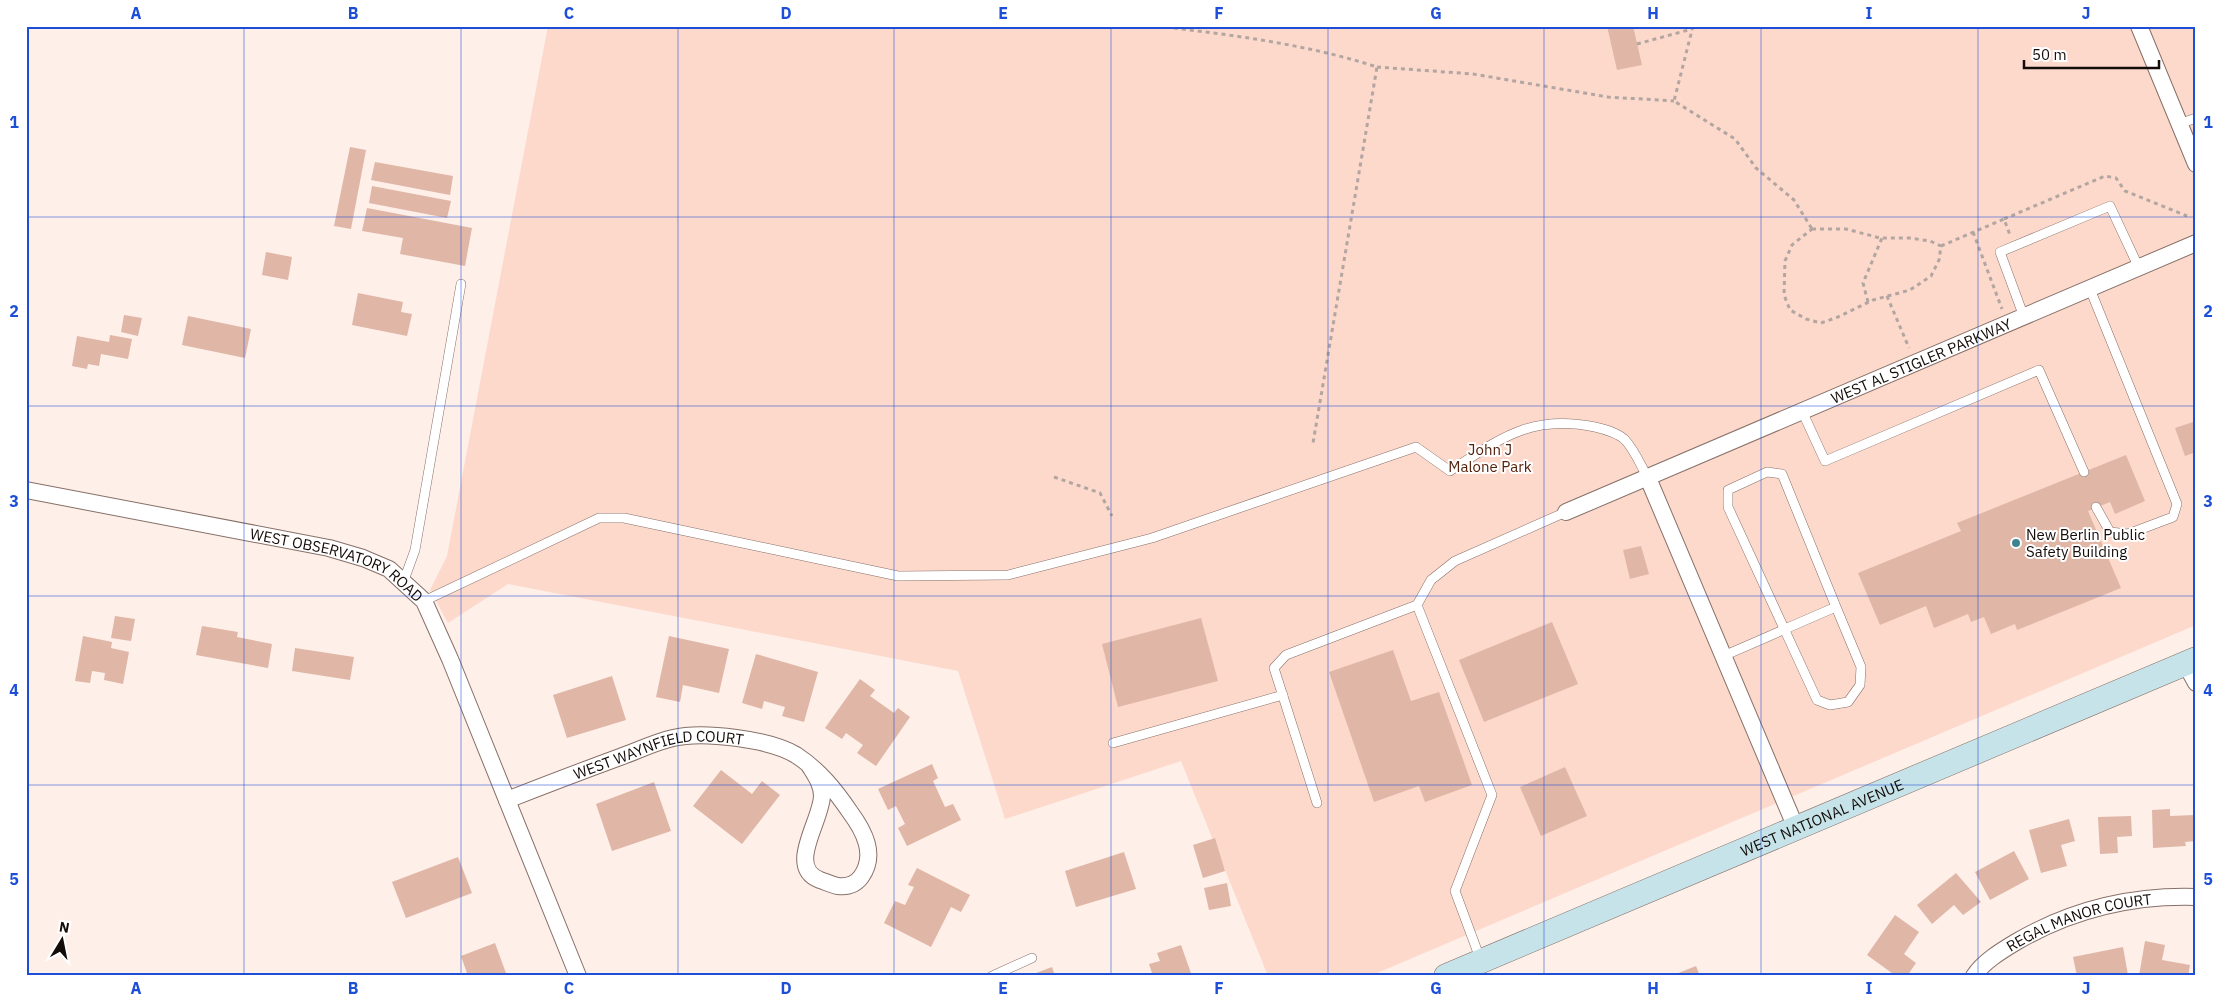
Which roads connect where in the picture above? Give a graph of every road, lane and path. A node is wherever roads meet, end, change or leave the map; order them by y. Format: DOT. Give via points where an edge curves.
graph roads {
  1 [pos="1158,26"];
  2 [pos="2139,26"];
  3 [pos="1693,27"];
  4 [pos="1637,44"];
  5 [pos="1377,67"];
  6 [pos="1674,101"];
  7 [pos="2196,118"];
  8 [pos="2179,124"];
  9 [pos="2196,164"];
  10 [pos="1812,229"];
  11 [pos="1973,232"];
  12 [pos="1882,238"];
  13 [pos="2196,243"];
  14 [pos="1941,246"];
  15 [pos="2014,246"];
  16 [pos="2139,268"];
  17 [pos="462,284"];
  18 [pos="2090,289"];
  19 [pos="1887,296"];
  20 [pos="1868,302"];
  21 [pos="2024,317"];
  22 [pos="2007,324"];
  23 [pos="1915,363"];
  24 [pos="1802,412"];
  25 [pos="1313,442"];
  26 [pos="2084,472"];
  27 [pos="1054,476"];
  28 [pos="1648,478"];
  29 [pos="26,490"];
  30 [pos="2096,507"];
  31 [pos="1566,512"];
  32 [pos="1112,516"];
  33 [pos="403,583"];
  34 [pos="424,602"];
  35 [pos="1417,605"];
  36 [pos="1836,607"];
  37 [pos="1784,629"];
  38 [pos="1723,656"];
  39 [pos="2192,669"];
  40 [pos="1283,695"];
  41 [pos="1113,744"];
  42 [pos="809,765"];
  43 [pos="507,800"];
  44 [pos="1317,803"];
  45 [pos="1796,828"];
  46 [pos="2196,897"];
  47 [pos="1032,958"];
  48 [pos="1481,961"];
  49 [pos="578,976"];
  50 [pos="992,976"];
  51 [pos="1446,976"];
  52 [pos="1974,976"];
  1 -- 5 [label="path" via="1282,43"];
  2 -- 8 [label="street"];
  3 -- 4 [label="path"];
  3 -- 6 [label="path"];
  5 -- 6 [label="path" via="1473,74 1608,97"];
  5 -- 25 [label="path"];
  6 -- 10 [label="path" via="1735,139 1756,168 1794,200"];
  7 -- 8 [label="lane"];
  8 -- 9 [label="street"];
  10 -- 12 [label="path" via="1846,229"];
  10 -- 20 [label="path" via="1792,245 1785,261 1784,295 1790,310 1821,323"];
  11 -- 14 [label="path"];
  11 -- 15 [label="path" via="2004,219"];
  11 -- 22 [label="path"];
  12 -- 14 [label="path" via="1930,240"];
  12 -- 20 [label="path" via="1863,283"];
  13 -- 16 [label="street, WEST AL STIGLER PARKWAY"];
  14 -- 19 [label="path" via="1939,260 1931,276 1910,290"];
  15 -- 16 [label="lane" via="2110,206"];
  15 -- 21 [label="lane" via="2000,252"];
  16 -- 18 [label="street, WEST AL STIGLER PARKWAY"];
  17 -- 33 [label="lane" via="415,550"];
  18 -- 21 [label="street, WEST AL STIGLER PARKWAY"];
  18 -- 30 [label="lane" via="2177,504 2173,517 2128,534 2110,532"];
  19 -- 20 [label="path"];
  19 -- 23 [label="path"];
  21 -- 22 [label="street, WEST AL STIGLER PARKWAY"];
  22 -- 23 [label="street, WEST AL STIGLER PARKWAY"];
  23 -- 24 [label="street, WEST AL STIGLER PARKWAY"];
  24 -- 26 [label="lane" via="1825,461 2039,370"];
  24 -- 28 [label="street, WEST AL STIGLER PARKWAY"];
  27 -- 32 [label="path" via="1100,493"];
  28 -- 31 [label="street, WEST AL STIGLER PARKWAY"];
  28 -- 34 [label="lane" via="1626,440 1602,429 1572,422 1540,425 1516,430 1450,471 1416,447 1152,538 1008,575 898,576 624,518 600,518"];
  28 -- 38 [label="street"];
  29 -- 33 [label="street, WEST OBSERVATORY ROAD" via="329,548 389,569"];
  31 -- 35 [label="lane" via="1455,561 1431,580"];
  33 -- 34 [label="street, WEST OBSERVATORY ROAD"];
  34 -- 43 [label="street, WEST OBSERVATORY ROAD"];
  35 -- 40 [label="lane" via="1286,655 1274,668"];
  35 -- 48 [label="lane" via="1492,795 1455,891"];
  36 -- 37 [label="lane"];
  36 -- 37 [label="lane" via="1861,667 1860,685 1848,702 1830,705 1817,700"];
  36 -- 37 [label="lane" via="1782,474 1767,472 1728,490 1728,507"];
  37 -- 38 [label="lane"];
  38 -- 45 [label="street"];
  39 -- 45 [label="main road, WEST NATIONAL AVENUE"];
  40 -- 41 [label="lane"];
  40 -- 44 [label="lane"];
  42 -- 42 [label="street, WEST WAYNFIELD COURT" via="819,780 822,796 804,861 807,872 836,886 849,886 865,872 869,858 868,843 858,822 828,782"];
  42 -- 43 [label="street, WEST WAYNFIELD COURT" via="795,754 748,741 674,737"];
  43 -- 49 [label="street, WEST OBSERVATORY ROAD"];
  45 -- 48 [label="main road, WEST NATIONAL AVENUE"];
  46 -- 52 [label="street, REGAL MANOR COURT" via="2141,899 2074,914 2002,950"];
  47 -- 50 [label="lane"];
  48 -- 51 [label="main road, WEST NATIONAL AVENUE"];
}
